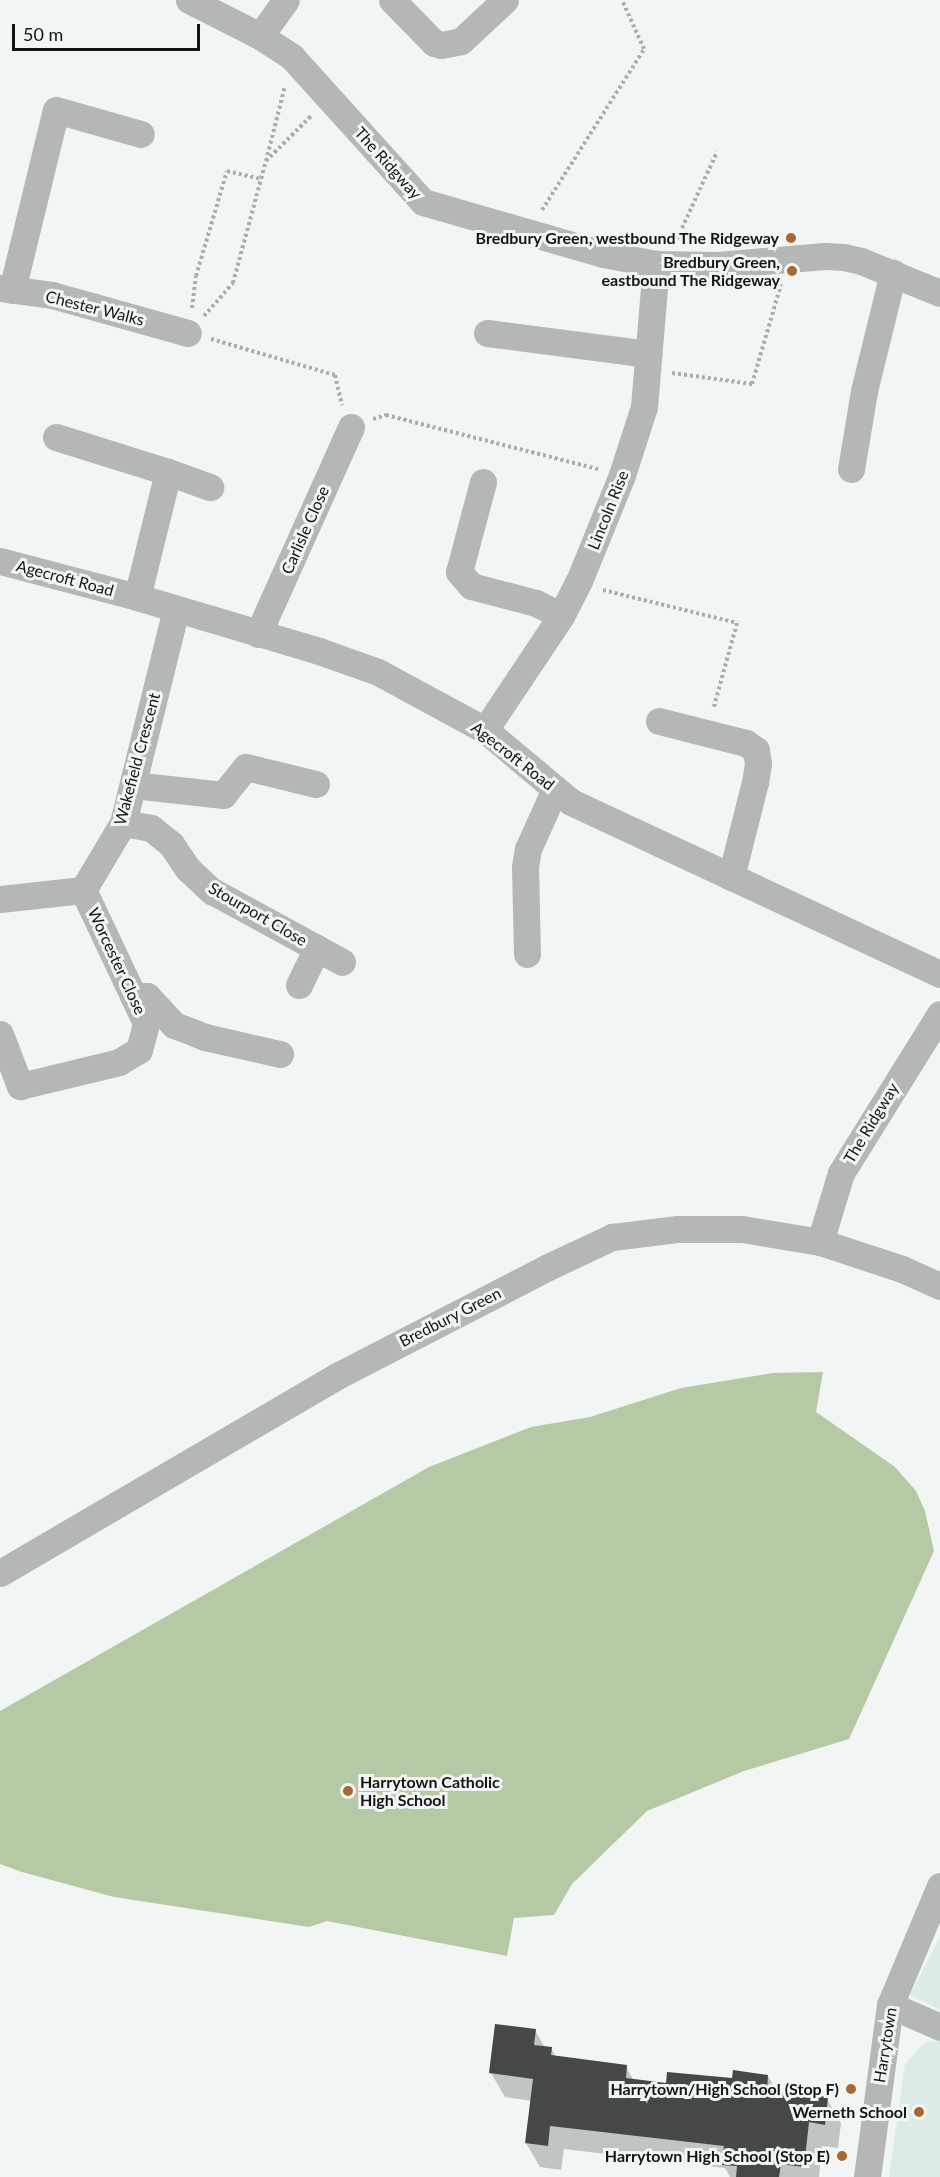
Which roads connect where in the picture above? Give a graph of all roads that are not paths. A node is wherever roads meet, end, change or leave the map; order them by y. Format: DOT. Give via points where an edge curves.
graph roads {
  1 [pos="189,0"];
  2 [pos="286,0"];
  3 [pos="392,0"];
  4 [pos="505,0"];
  5 [pos="260,36"];
  6 [pos="141,134"];
  7 [pos="661,264"];
  8 [pos="893,273"];
  9 [pos="6,289"];
  10 [pos="940,293"];
  11 [pos="188,333"];
  12 [pos="488,333"];
  13 [pos="648,362"];
  14 [pos="351,427"];
  15 [pos="56,437"];
  16 [pos="851,469"];
  17 [pos="168,472"];
  18 [pos="483,482"];
  19 [pos="210,487"];
  20 [pos="0,561"];
  21 [pos="137,597"];
  22 [pos="176,609"];
  23 [pos="561,616"];
  24 [pos="258,634"];
  25 [pos="659,721"];
  26 [pos="485,730"];
  27 [pos="316,784"];
  28 [pos="132,785"];
  29 [pos="555,789"];
  30 [pos="123,823"];
  31 [pos="731,877"];
  32 [pos="83,890"];
  33 [pos="0,899"];
  34 [pos="317,948"];
  35 [pos="527,954"];
  36 [pos="342,962"];
  37 [pos="940,974"];
  38 [pos="299,986"];
  39 [pos="133,996"];
  40 [pos="940,1014"];
  41 [pos="0,1034"];
  42 [pos="280,1054"];
  43 [pos="820,1242"];
  44 [pos="940,1286"];
  45 [pos="0,1573"];
  46 [pos="940,1886"];
  47 [pos="890,2005"];
  48 [pos="940,2027"];
  49 [pos="867,2177"];
  1 -- 5 [label="street, The Ridgway"];
  2 -- 5 [label="street"];
  3 -- 4 [label="street" via="434,43 441,45 461,41"];
  5 -- 7 [label="street, The Ridgway" via="292,57 423,202 603,254"];
  6 -- 9 [label="street" via="56,110"];
  7 -- 8 [label="street, The Ridgway" via="844,257"];
  7 -- 13 [label="street, Lincoln Rise"];
  8 -- 10 [label="street, The Ridgway"];
  8 -- 16 [label="street" via="864,391"];
  9 -- 11 [label="street, Chester Walks" via="52,295"];
  12 -- 13 [label="street"];
  13 -- 23 [label="street, Lincoln Rise" via="644,407 622,475"];
  14 -- 24 [label="street, Carlisle Close"];
  15 -- 17 [label="street"];
  17 -- 19 [label="street"];
  17 -- 21 [label="street"];
  18 -- 23 [label="street" via="459,572 471,586 536,603"];
  20 -- 21 [label="street, Agecroft Road"];
  21 -- 22 [label="street, Agecroft Road"];
  22 -- 24 [label="street, Agecroft Road"];
  22 -- 28 [label="street, Wakefield Crescent"];
  23 -- 26 [label="street, Lincoln Rise"];
  24 -- 26 [label="street, Agecroft Road" via="378,672"];
  25 -- 31 [label="street" via="746,743 756,750 755,782"];
  26 -- 29 [label="street, Agecroft Road"];
  27 -- 28 [label="street" via="246,767 223,795"];
  28 -- 30 [label="street, Wakefield Crescent"];
  29 -- 31 [label="street, Agecroft Road" via="571,802"];
  29 -- 35 [label="street" via="528,849"];
  30 -- 32 [label="street, Wakefield Crescent"];
  30 -- 34 [label="street, Stourport Close" via="151,828 171,844 188,869 212,891"];
  31 -- 37 [label="street, Agecroft Road"];
  32 -- 33 [label="street"];
  32 -- 39 [label="street, Worcester Close"];
  34 -- 36 [label="street, Stourport Close"];
  34 -- 38 [label="street"];
  39 -- 41 [label="street, Worcester Close" via="146,1023 140,1050 119,1062 20,1086"];
  39 -- 42 [label="street" via="147,996 174,1025 205,1037"];
  40 -- 43 [label="street, The Ridgway" via="841,1173"];
  43 -- 44 [label="street, Bredbury Green"];
  43 -- 45 [label="street, Bredbury Green" via="742,1229 677,1229 612,1237 337,1376"];
  46 -- 47 [label="street, Harrytown"];
  47 -- 48 [label="street"];
  47 -- 49 [label="street, Harrytown"];
}
